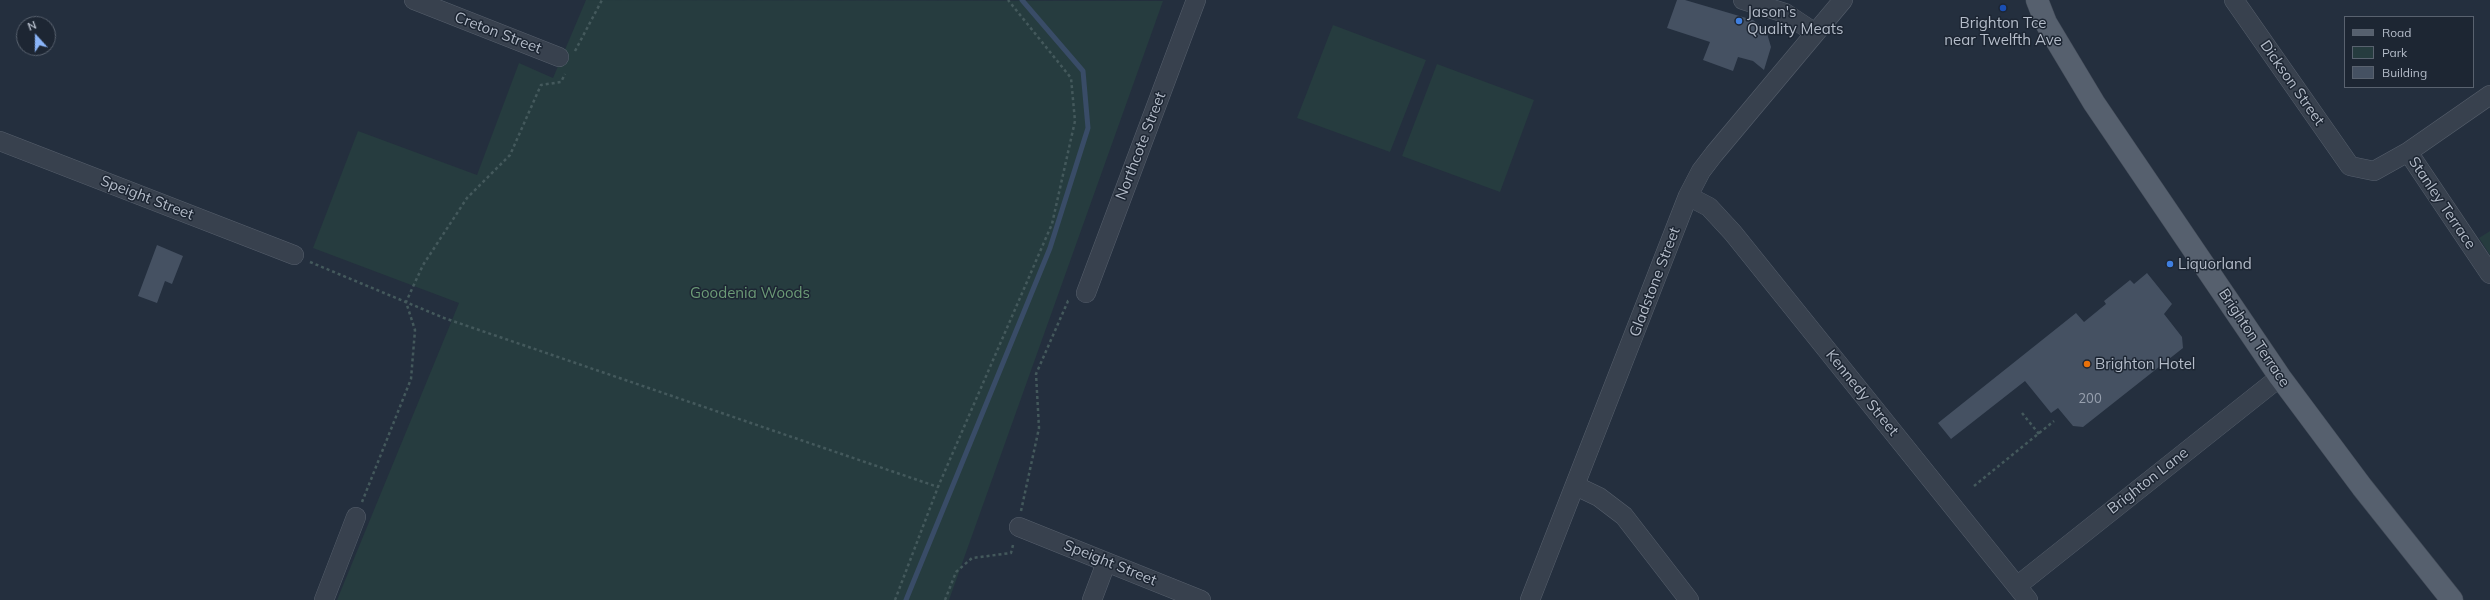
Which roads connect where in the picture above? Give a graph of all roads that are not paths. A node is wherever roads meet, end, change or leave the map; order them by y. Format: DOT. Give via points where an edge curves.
graph roads {
  1 [pos="414,0"];
  2 [pos="1196,0"];
  3 [pos="1743,0"];
  4 [pos="1843,0"];
  5 [pos="2024,0"];
  6 [pos="2037,0"];
  7 [pos="2234,0"];
  8 [pos="2046,23"];
  9 [pos="1815,33"];
  10 [pos="567,60"];
  11 [pos="2490,95"];
  12 [pos="0,141"];
  13 [pos="2408,152"];
  14 [pos="1688,196"];
  15 [pos="294,255"];
  16 [pos="2490,274"];
  17 [pos="1086,293"];
  18 [pos="2280,377"];
  19 [pos="1576,486"];
  20 [pos="356,517"];
  21 [pos="1019,526"];
  22 [pos="1106,563"];
  23 [pos="2023,593"];
  24 [pos="324,600"];
  25 [pos="1092,600"];
  26 [pos="1201,600"];
  27 [pos="1530,600"];
  28 [pos="1689,600"];
  29 [pos="2452,600"];
  1 -- 10 [label="street, Creton Street"];
  2 -- 17 [label="street, Northcote Street"];
  3 -- 9 [label="street" via="1785,13"];
  4 -- 9 [label="street, Gladstone Street"];
  5 -- 8 [label="main road, Brighton Terrace"];
  6 -- 8 [label="main road, Brighton Terrace"];
  7 -- 13 [label="street, Dickson Street" via="2350,166 2374,171"];
  8 -- 18 [label="main road, Brighton Terrace" via="2094,103"];
  9 -- 14 [label="street, Gladstone Street" via="1714,154"];
  11 -- 13 [label="street"];
  12 -- 15 [label="street, Speight Street"];
  13 -- 16 [label="street, Stanley Terrace"];
  14 -- 19 [label="street, Gladstone Street"];
  14 -- 23 [label="street, Kennedy Street" via="1716,213 1733,233"];
  18 -- 23 [label="street, Brighton Lane"];
  18 -- 29 [label="main road, Brighton Terrace" via="2357,481"];
  19 -- 27 [label="street, Gladstone Street"];
  19 -- 28 [label="street" via="1599,497 1624,516"];
  20 -- 24 [label="street"];
  21 -- 22 [label="street, Speight Street"];
  22 -- 25 [label="street"];
  22 -- 26 [label="street, Speight Street"];
}
